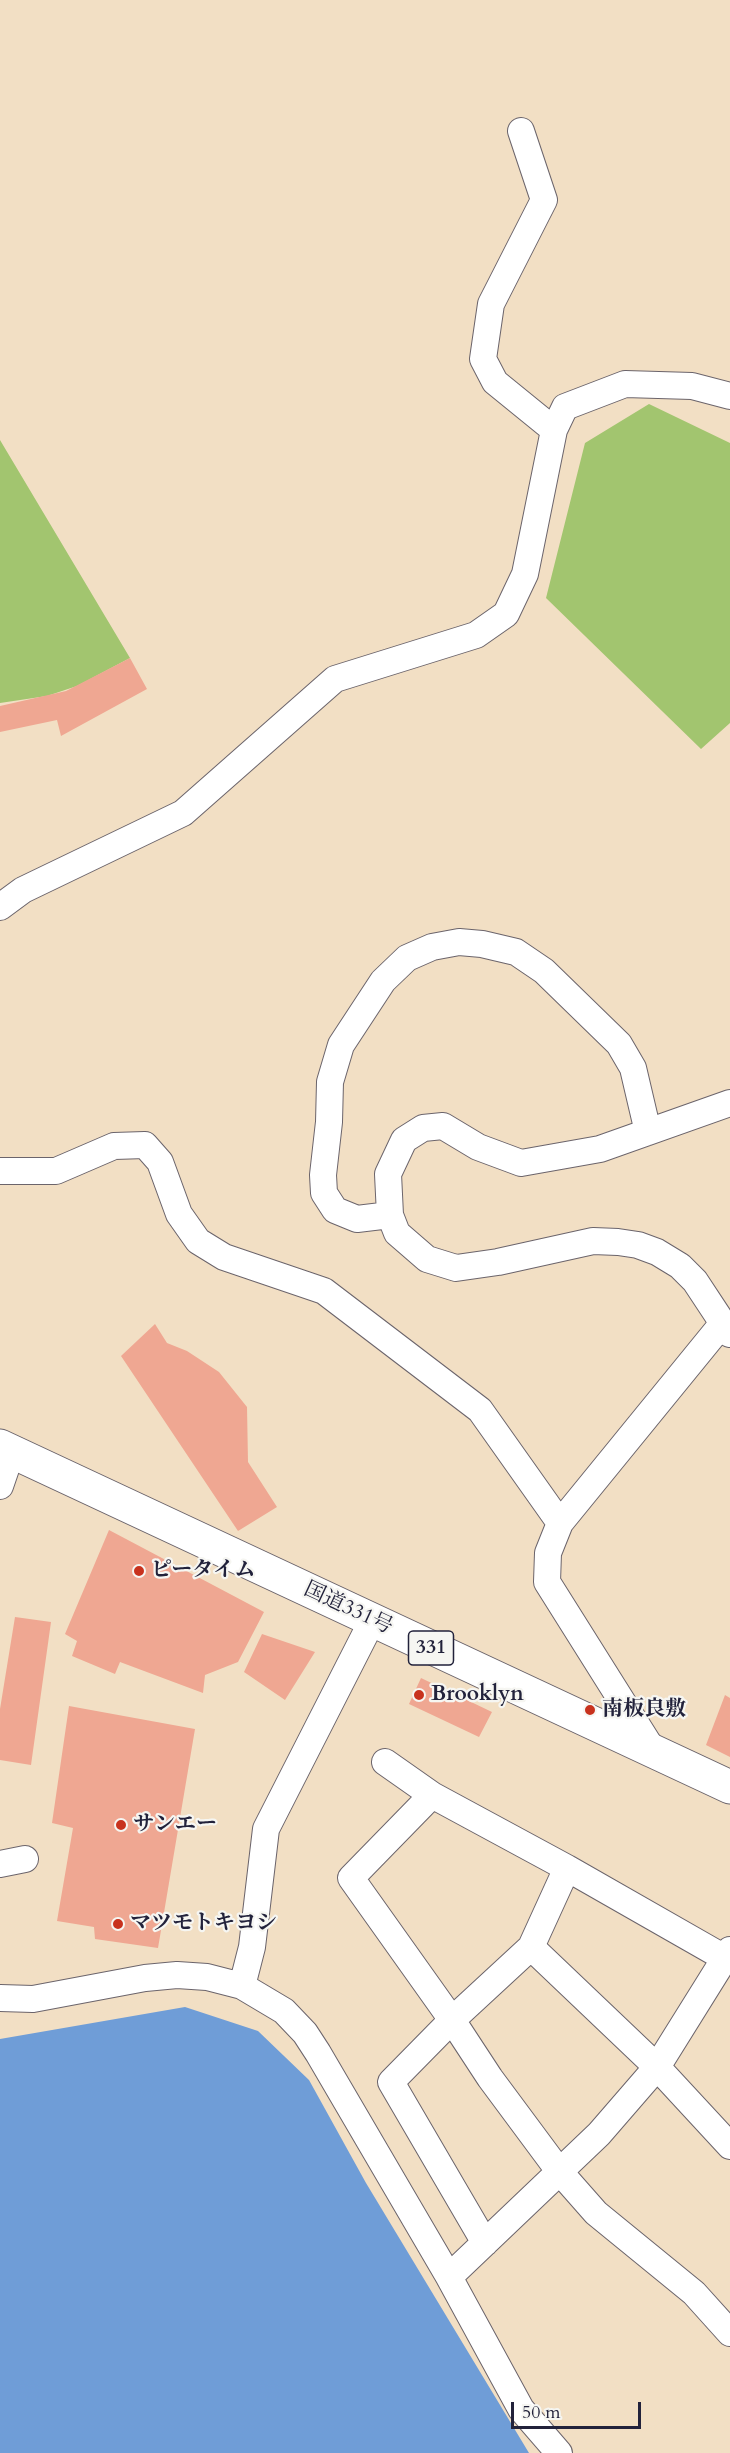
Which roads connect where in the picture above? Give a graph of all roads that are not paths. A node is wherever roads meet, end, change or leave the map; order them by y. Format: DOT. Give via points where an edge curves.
graph roads {
  1 [pos="521,131"];
  2 [pos="730,396"];
  3 [pos="554,430"];
  4 [pos="0,907"];
  5 [pos="730,1103"];
  6 [pos="648,1131"];
  7 [pos="0,1171"];
  8 [pos="390,1215"];
  9 [pos="728,1327"];
  10 [pos="6,1448"];
  11 [pos="0,1486"];
  12 [pos="560,1523"];
  13 [pos="372,1621"];
  14 [pos="652,1749"];
  15 [pos="385,1762"];
  16 [pos="730,1787"];
  17 [pos="432,1795"];
  18 [pos="567,1868"];
  19 [pos="531,1947"];
  20 [pos="729,1956"];
  21 [pos="242,1986"];
  22 [pos="0,1998"];
  23 [pos="452,2020"];
  24 [pos="657,2067"];
  25 [pos="730,2146"];
  26 [pos="559,2171"];
  27 [pos="485,2243"];
  28 [pos="449,2277"];
  29 [pos="730,2333"];
  30 [pos="559,2453"];
  1 -- 3 [label="street" via="544,200 491,304 483,359 495,382"];
  2 -- 3 [label="street" via="692,386 625,384 565,407"];
  3 -- 4 [label="street" via="525,574 506,614 476,635 335,679 183,813 23,890"];
  5 -- 6 [label="street"];
  6 -- 8 [label="street" via="600,1149 521,1163 478,1147 443,1126 423,1128 404,1140 388,1174"];
  6 -- 8 [label="street" via="633,1068 619,1044 544,971 516,952 482,944 432,946 407,958 383,981 341,1045 330,1082 324,1193 335,1209 357,1219"];
  7 -- 12 [label="street" via="56,1172 114,1146 145,1145 160,1162 179,1214 198,1241 224,1257 324,1292 480,1410"];
  8 -- 9 [label="street" via="397,1233 427,1259 456,1268 593,1241 638,1245 680,1266"];
  9 -- 12 [label="street"];
  10 -- 11 [label="street"];
  10 -- 13 [label="highway, 国道331号 / 331"];
  12 -- 14 [label="street" via="548,1553 547,1582"];
  13 -- 14 [label="highway, 国道331号 / 331"];
  13 -- 21 [label="street" via="266,1829 252,1947"];
  14 -- 16 [label="highway, 国道331号 / 331"];
  15 -- 17 [label="street"];
  17 -- 18 [label="street"];
  17 -- 23 [label="street" via="351,1878"];
  18 -- 19 [label="street"];
  18 -- 20 [label="street"];
  19 -- 23 [label="street"];
  19 -- 24 [label="street"];
  20 -- 24 [label="street"];
  21 -- 22 [label="street" via="207,1977 177,1975 33,1999"];
  21 -- 28 [label="street" via="284,2011 305,2033"];
  23 -- 26 [label="street"];
  23 -- 27 [label="street" via="392,2082"];
  24 -- 25 [label="street"];
  24 -- 26 [label="street" via="599,2134"];
  26 -- 27 [label="street"];
  26 -- 29 [label="street" via="596,2213 694,2293"];
  27 -- 28 [label="street"];
  28 -- 30 [label="street" via="521,2409"];
}
